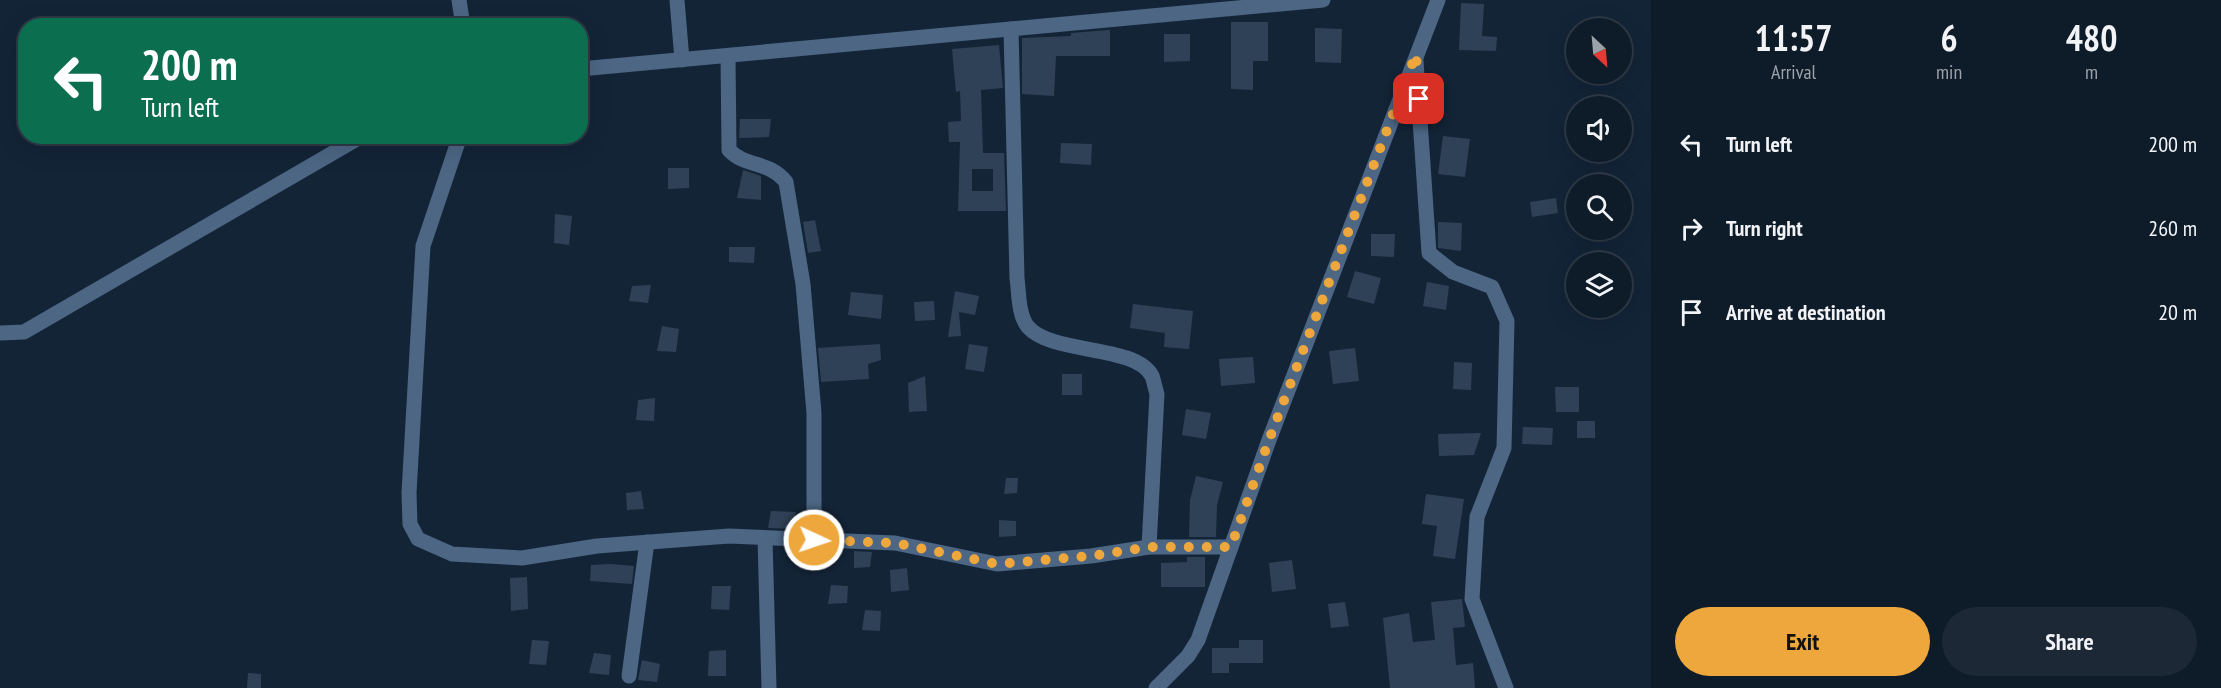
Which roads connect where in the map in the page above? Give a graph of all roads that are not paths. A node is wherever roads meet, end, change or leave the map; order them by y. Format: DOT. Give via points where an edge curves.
graph roads {
  1 [pos="459,0"];
  2 [pos="677,0"];
  3 [pos="1323,0"];
  4 [pos="1438,0"];
  5 [pos="462,18"];
  6 [pos="1011,29"];
  7 [pos="1416,54"];
  8 [pos="728,56"];
  9 [pos="682,60"];
  10 [pos="588,68"];
  11 [pos="348,144"];
  12 [pos="457,144"];
  13 [pos="0,333"];
  14 [pos="765,538"];
  15 [pos="814,540"];
  16 [pos="647,542"];
  17 [pos="1149,547"];
  18 [pos="1231,547"];
  19 [pos="629,676"];
  20 [pos="769,688"];
  21 [pos="1156,688"];
  22 [pos="1506,688"];
  1 -- 5 [label="street"];
  2 -- 9 [label="street"];
  3 -- 6 [label="street"];
  4 -- 7 [label="street"];
  6 -- 8 [label="street"];
  6 -- 17 [label="street" via="1020,309 1028,327 1050,340 1130,359 1151,374 1157,394"];
  7 -- 18 [label="street"];
  7 -- 22 [label="street" via="1429,253 1453,272 1492,287 1507,321 1504,448 1477,517 1473,599"];
  8 -- 9 [label="street"];
  8 -- 15 [label="street" via="729,150 736,158 776,170 786,182 803,284 814,413"];
  9 -- 10 [label="street"];
  11 -- 13 [label="street" via="24,332"];
  12 -- 16 [label="street" via="423,246 410,524 418,539 452,554 522,558"];
  14 -- 15 [label="street"];
  14 -- 16 [label="street" via="729,536"];
  14 -- 20 [label="street"];
  15 -- 17 [label="street" via="895,543 997,564"];
  16 -- 19 [label="street"];
  17 -- 18 [label="street"];
  18 -- 21 [label="street" via="1198,640 1188,656"];
}
